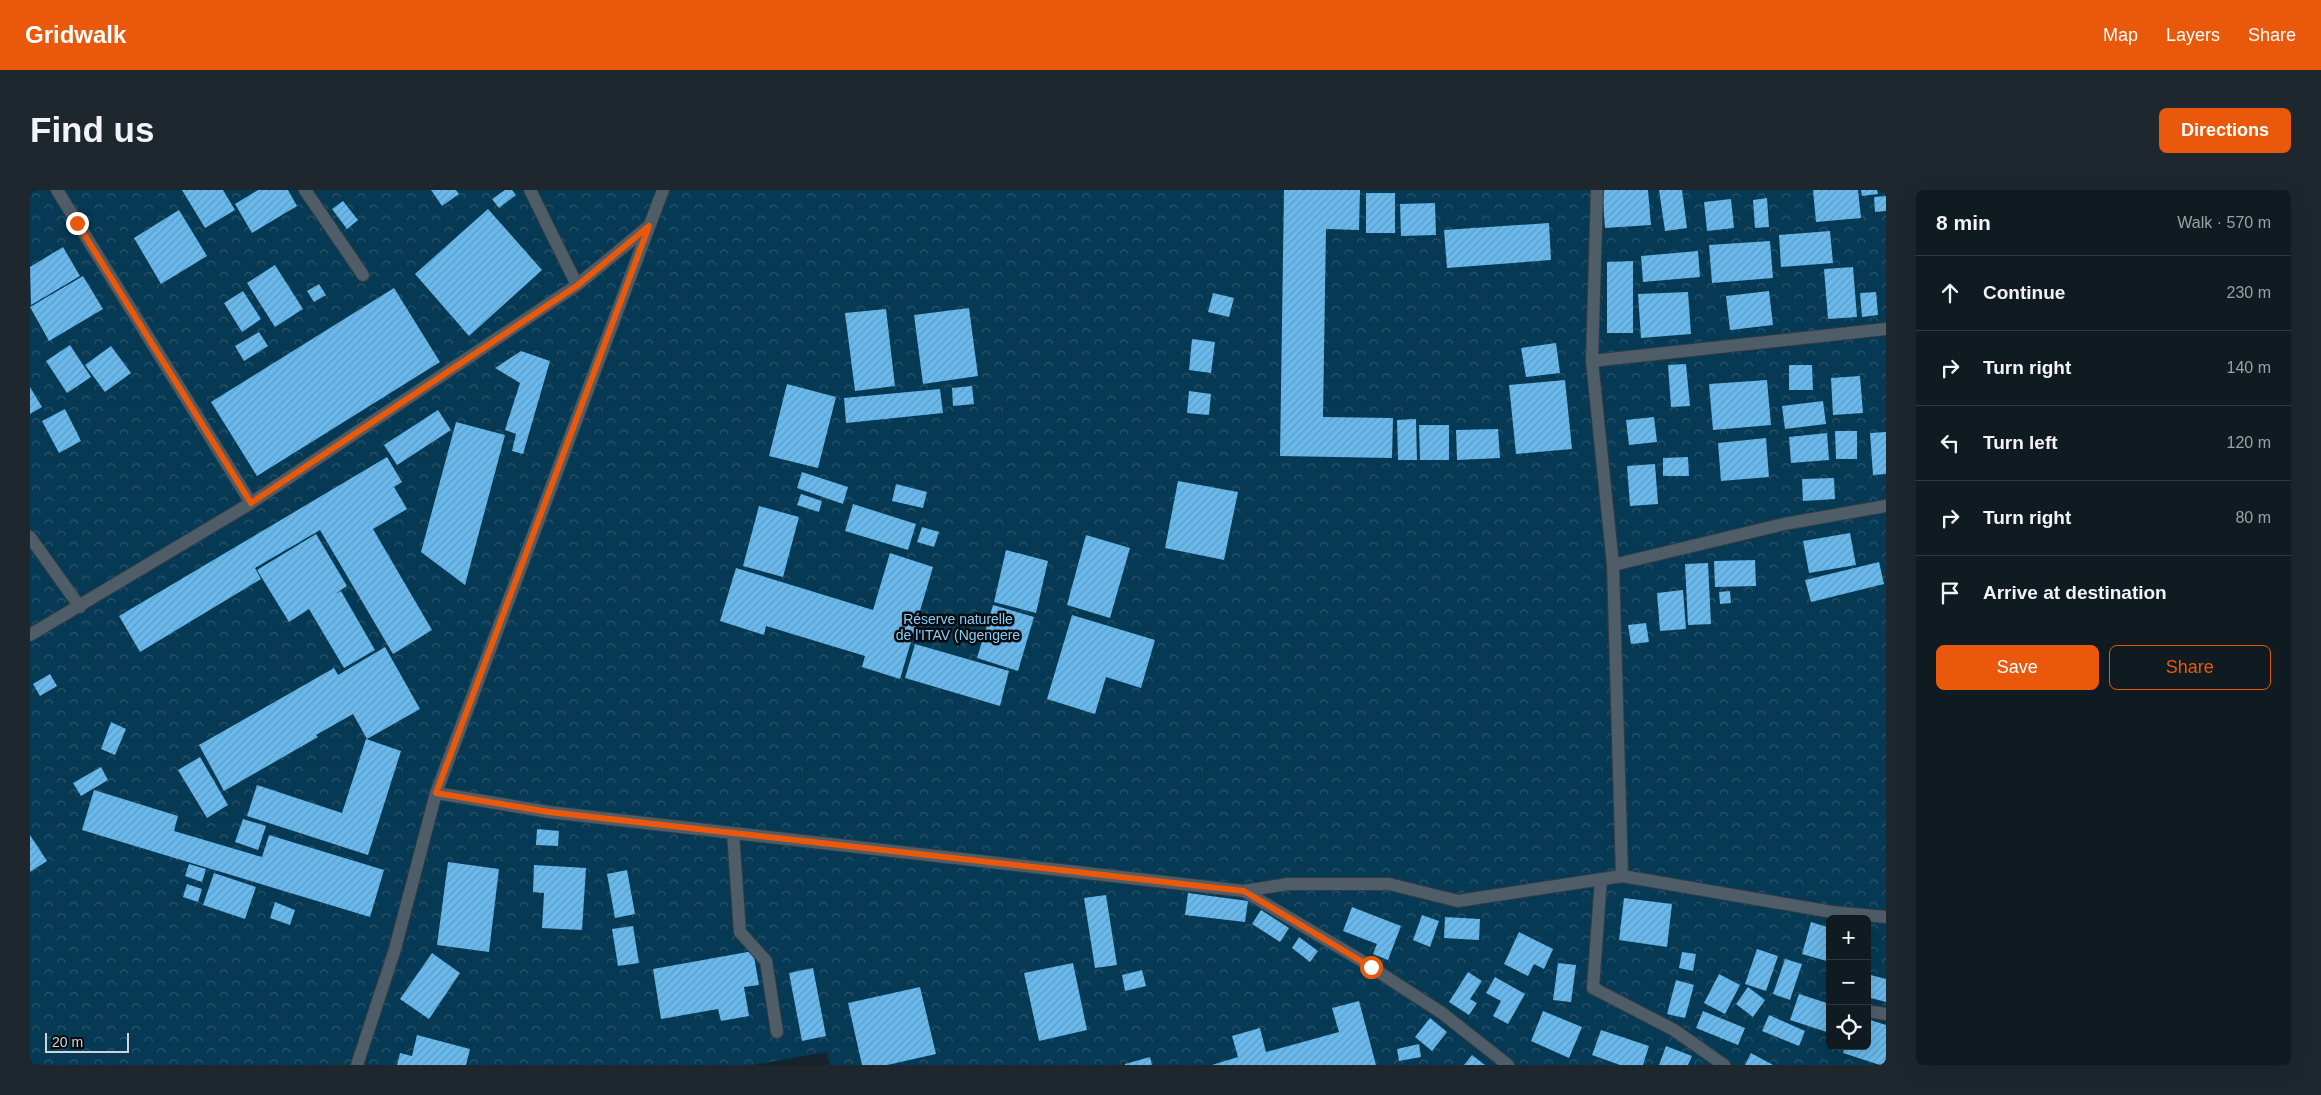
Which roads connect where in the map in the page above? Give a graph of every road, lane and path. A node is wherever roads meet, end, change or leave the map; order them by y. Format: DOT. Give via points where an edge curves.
graph roads {
  1 [pos="57,190"];
  2 [pos="306,190"];
  3 [pos="530,190"];
  4 [pos="663,190"];
  5 [pos="1597,190"];
  6 [pos="649,226"];
  7 [pos="363,275"];
  8 [pos="578,285"];
  9 [pos="1886,329"];
  10 [pos="1592,361"];
  11 [pos="251,503"];
  12 [pos="1886,506"];
  13 [pos="30,537"];
  14 [pos="1613,565"];
  15 [pos="80,607"];
  16 [pos="30,635"];
  17 [pos="436,793"];
  18 [pos="733,833"];
  19 [pos="1622,876"];
  20 [pos="1601,879"];
  21 [pos="1244,891"];
  22 [pos="1886,917"];
  23 [pos="1871,1012"];
  24 [pos="1886,1014"];
  25 [pos="777,1032"];
  26 [pos="357,1065"];
  27 [pos="1508,1065"];
  28 [pos="1724,1065"];
  1 -- 11 [label="street"];
  2 -- 7 [label="street"];
  3 -- 8 [label="street"];
  4 -- 6 [label="street"];
  5 -- 10 [label="street"];
  6 -- 8 [label="street"];
  6 -- 17 [label="street"];
  8 -- 11 [label="street"];
  9 -- 10 [label="street"];
  10 -- 14 [label="street"];
  11 -- 15 [label="street"];
  12 -- 14 [label="street" via="1784,524"];
  13 -- 15 [label="street"];
  14 -- 19 [label="street"];
  15 -- 16 [label="street"];
  17 -- 18 [label="street" via="549,812"];
  17 -- 26 [label="street" via="395,949"];
  18 -- 21 [label="street"];
  18 -- 25 [label="street" via="740,932 766,961"];
  19 -- 20 [label="street"];
  19 -- 22 [label="street" via="1832,912"];
  20 -- 21 [label="street" via="1458,901 1389,884 1288,884"];
  20 -- 28 [label="street" via="1593,988 1674,1030"];
  21 -- 27 [label="street" via="1442,1013"];
  23 -- 24 [label="street"];
}
